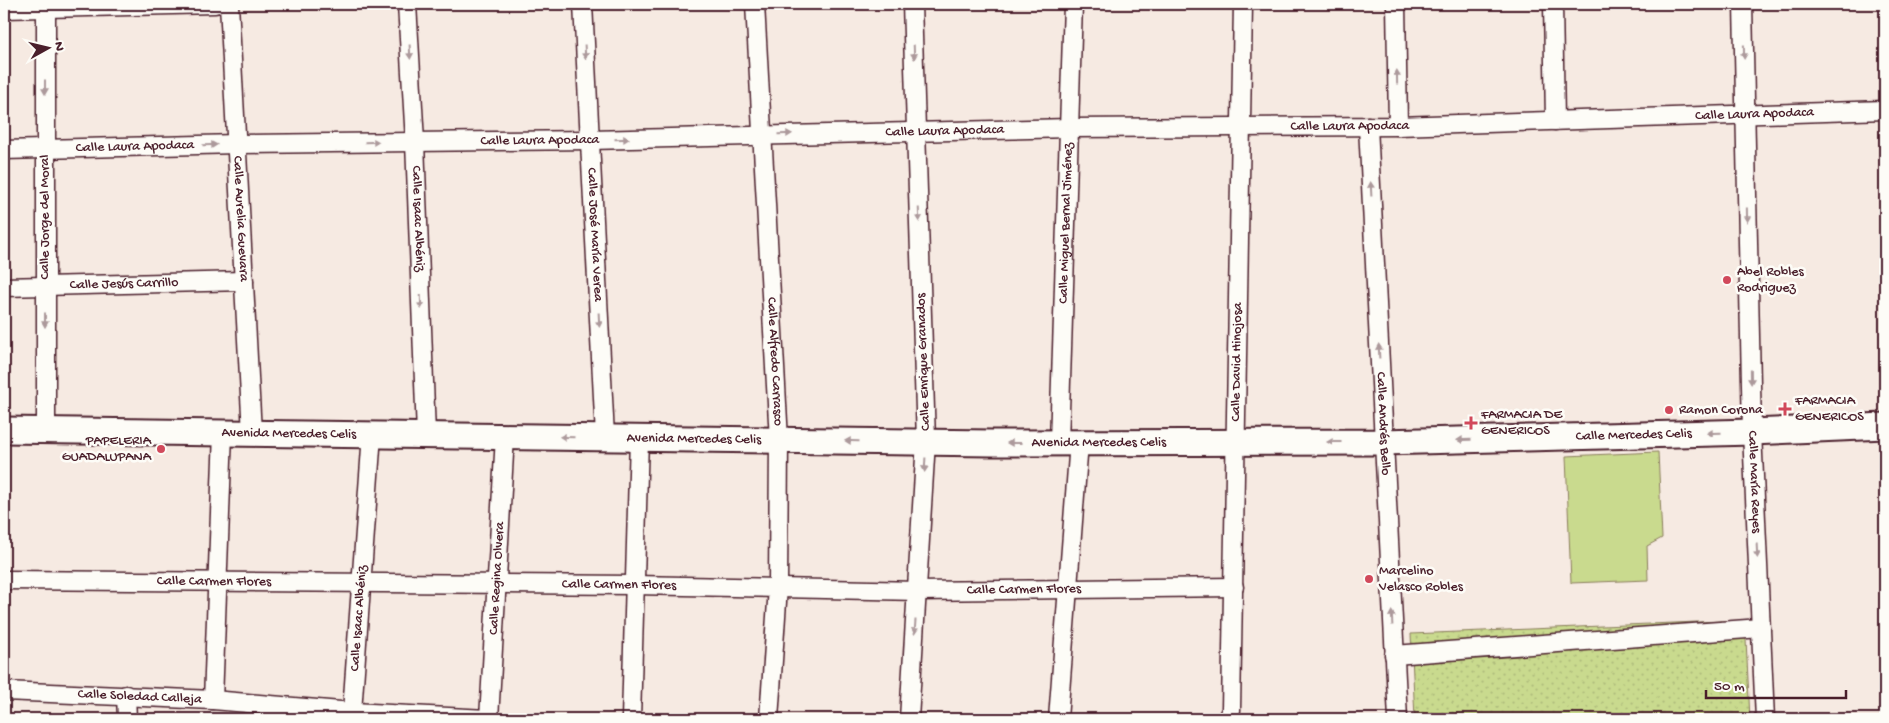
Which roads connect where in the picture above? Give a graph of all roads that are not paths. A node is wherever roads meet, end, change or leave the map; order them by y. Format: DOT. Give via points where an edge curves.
graph roads {
  1 [pos="215,4"];
  2 [pos="229,4"];
  3 [pos="407,4"];
  4 [pos="582,4"];
  5 [pos="755,4"];
  6 [pos="912,4"];
  7 [pos="1073,4"];
  8 [pos="1243,4"];
  9 [pos="1396,4"];
  10 [pos="1553,4"];
  11 [pos="1743,4"];
  12 [pos="46,6"];
  13 [pos="4,9"];
  14 [pos="1885,110"];
  15 [pos="1745,116"];
  16 [pos="1555,121"];
  17 [pos="1368,126"];
  18 [pos="1398,126"];
  19 [pos="1241,127"];
  20 [pos="1070,128"];
  21 [pos="916,132"];
  22 [pos="763,134"];
  23 [pos="590,140"];
  24 [pos="415,142"];
  25 [pos="237,144"];
  26 [pos="4,150"];
  27 [pos="44,150"];
  28 [pos="244,281"];
  29 [pos="45,286"];
  30 [pos="4,288"];
  31 [pos="1885,426"];
  32 [pos="4,430"];
  33 [pos="46,430"];
  34 [pos="1752,432"];
  35 [pos="223,433"];
  36 [pos="252,433"];
  37 [pos="372,434"];
  38 [pos="426,435"];
  39 [pos="505,436"];
  40 [pos="605,437"];
  41 [pos="639,438"];
  42 [pos="779,440"];
  43 [pos="926,442"];
  44 [pos="1069,442"];
  45 [pos="1236,442"];
  46 [pos="1383,442"];
  47 [pos="4,580"];
  48 [pos="217,581"];
  49 [pos="362,582"];
  50 [pos="497,584"];
  51 [pos="635,585"];
  52 [pos="778,587"];
  53 [pos="1234,587"];
  54 [pos="1068,589"];
  55 [pos="918,591"];
  56 [pos="1761,628"];
  57 [pos="1394,655"];
  58 [pos="4,691"];
  59 [pos="126,695"];
  60 [pos="213,700"];
  61 [pos="263,712"];
  62 [pos="352,712"];
  63 [pos="127,719"];
  64 [pos="488,719"];
  65 [pos="631,719"];
  66 [pos="769,719"];
  67 [pos="909,719"];
  68 [pos="1058,719"];
  69 [pos="1227,719"];
  70 [pos="1398,719"];
  71 [pos="1765,719"];
  1 -- 12 [label="street"];
  2 -- 25 [label="street, Calle Aurelia Guevara"];
  3 -- 24 [label="street, Calle Isaac Albéniz, one-way"];
  4 -- 23 [label="street, Calle José María Verea, one-way"];
  5 -- 22 [label="street, Calle Alfredo Carrasco"];
  6 -- 21 [label="street, Calle Enrique Granados, one-way"];
  7 -- 20 [label="street, Calle Miguel Bernal Jiménez"];
  8 -- 19 [label="street, Calle David Hinojosa"];
  18 -- 9 [label="street, one-way"];
  10 -- 16 [label="street"];
  11 -- 15 [label="street, Calle María Reyes, one-way"];
  12 -- 13 [label="street"];
  12 -- 27 [label="street, Calle Jorge del Moral, one-way"];
  14 -- 15 [label="street, Calle Laura Apodaca"];
  15 -- 16 [label="street, Calle Laura Apodaca"];
  15 -- 34 [label="street, Calle María Reyes, one-way"];
  16 -- 18 [label="street, Calle Laura Apodaca"];
  17 -- 18 [label="street, Calle Laura Apodaca"];
  17 -- 19 [label="street, Calle Laura Apodaca"];
  46 -- 17 [label="street, Calle Andrés Bello, one-way"];
  19 -- 20 [label="street, Calle Laura Apodaca"];
  19 -- 45 [label="street, Calle David Hinojosa"];
  20 -- 21 [label="street, Calle Laura Apodaca"];
  20 -- 44 [label="street, Calle Miguel Bernal Jiménez"];
  22 -- 21 [label="street, Calle Laura Apodaca, one-way"];
  21 -- 43 [label="street, Calle Enrique Granados, one-way"];
  23 -- 22 [label="street, Calle Laura Apodaca, one-way"];
  22 -- 42 [label="street, Calle Alfredo Carrasco"];
  23 -- 24 [label="street, Calle Laura Apodaca"];
  23 -- 40 [label="street, Calle José María Verea, one-way"];
  25 -- 24 [label="street, Calle Laura Apodaca, one-way"];
  24 -- 38 [label="street, Calle Isaac Albéniz, one-way"];
  27 -- 25 [label="street, Calle Laura Apodaca, one-way"];
  25 -- 28 [label="street, Calle Aurelia Guevara"];
  26 -- 27 [label="street, Calle Laura Apodaca"];
  27 -- 29 [label="street, Calle Jorge del Moral"];
  28 -- 29 [label="street, Calle Jesús Carrillo"];
  28 -- 36 [label="street, Calle Aurelia Guevara"];
  29 -- 30 [label="street, Calle Jesús Carrillo"];
  29 -- 33 [label="street, Calle Jorge del Moral, one-way"];
  31 -- 34 [label="main road, Calle Mercedes Celis"];
  32 -- 33 [label="main road, Avenida Mercedes Celis"];
  33 -- 35 [label="main road, Avenida Mercedes Celis"];
  34 -- 46 [label="main road, Calle Mercedes Celis, one-way"];
  34 -- 56 [label="street, Calle María Reyes, one-way"];
  35 -- 36 [label="main road, Avenida Mercedes Celis"];
  35 -- 48 [label="street"];
  36 -- 37 [label="main road, Avenida Mercedes Celis"];
  37 -- 38 [label="main road, Avenida Mercedes Celis"];
  37 -- 49 [label="street, Calle Isaac Albéniz"];
  38 -- 39 [label="main road, Avenida Mercedes Celis"];
  40 -- 39 [label="main road, Avenida Mercedes Celis, one-way"];
  39 -- 50 [label="street, Calle Regina Olvera"];
  40 -- 41 [label="main road, Avenida Mercedes Celis"];
  41 -- 42 [label="main road, Avenida Mercedes Celis"];
  41 -- 51 [label="street"];
  43 -- 42 [label="main road, Avenida Mercedes Celis, one-way"];
  42 -- 52 [label="street, Calle Alfredo Carrasco"];
  44 -- 43 [label="main road, Avenida Mercedes Celis, one-way"];
  43 -- 55 [label="street, Calle Enrique Granados, one-way"];
  44 -- 45 [label="main road, Avenida Mercedes Celis"];
  44 -- 54 [label="street, Calle Miguel Bernal Jiménez"];
  46 -- 45 [label="main road, Avenida Mercedes Celis, one-way"];
  45 -- 53 [label="street, Calle David Hinojosa"];
  57 -- 46 [label="street, Calle Andrés Bello, one-way"];
  47 -- 48 [label="street, Calle Carmen Flores"];
  48 -- 49 [label="street, Calle Carmen Flores"];
  48 -- 60 [label="street"];
  49 -- 50 [label="street, Calle Carmen Flores"];
  49 -- 62 [label="street, Calle Isaac Albéniz"];
  50 -- 51 [label="street, Calle Carmen Flores"];
  50 -- 64 [label="street, Calle Regina Olvera"];
  51 -- 52 [label="street, Calle Carmen Flores"];
  51 -- 65 [label="street"];
  52 -- 55 [label="street, Calle Carmen Flores"];
  52 -- 66 [label="street, Calle Alfredo Carrasco"];
  53 -- 54 [label="street, Calle Carmen Flores"];
  53 -- 69 [label="street, Calle David Hinojosa" via="1231,710"];
  54 -- 55 [label="street, Calle Carmen Flores"];
  54 -- 68 [label="street, Calle Miguel Bernal Jiménez"];
  55 -- 67 [label="street, Calle Enrique Granados, one-way"];
  56 -- 57 [label="street"];
  56 -- 71 [label="street, Calle María Reyes"];
  57 -- 70 [label="street, Calle Andrés Bello"];
  58 -- 59 [label="street, Calle Soledad Calleja"];
  59 -- 60 [label="street, Calle Soledad Calleja"];
  59 -- 63 [label="street"];
  60 -- 61 [label="street, Calle Soledad Calleja"];
  61 -- 62 [label="street, Calle Soledad Calleja"];
  62 -- 64 [label="street, Calle Soledad Calleja"];
}
